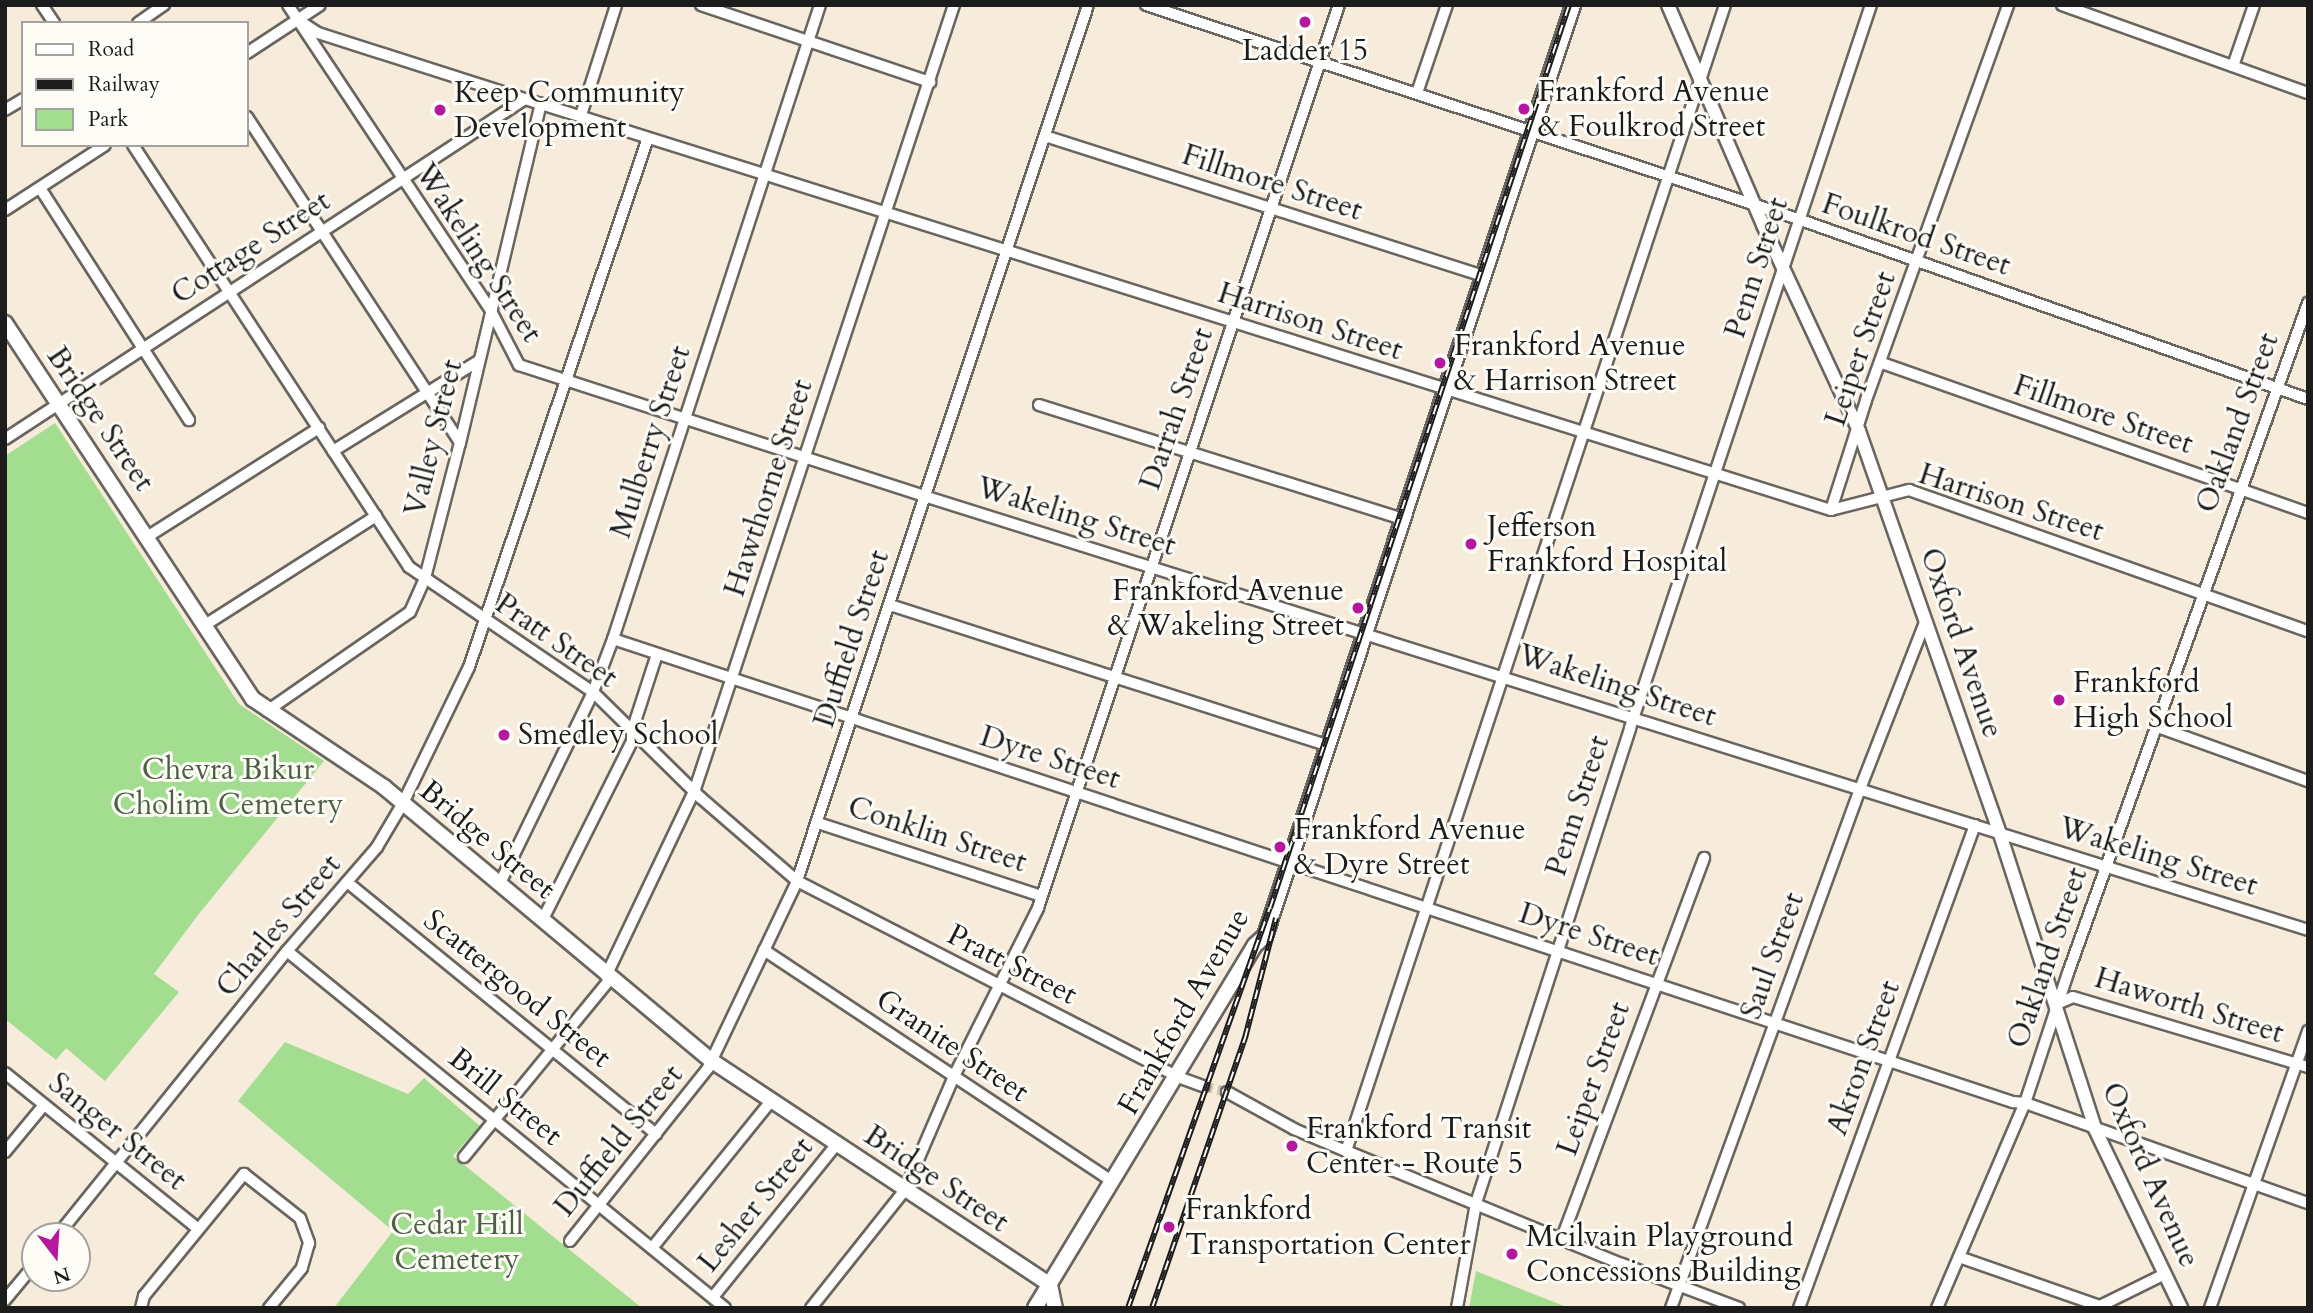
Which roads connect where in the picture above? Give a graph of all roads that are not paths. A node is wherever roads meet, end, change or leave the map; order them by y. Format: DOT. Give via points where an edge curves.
graph roads {
  1 [pos="42,5"];
  2 [pos="164,5"];
  3 [pos="288,5"];
  4 [pos="320,5"];
  5 [pos="616,5"];
  6 [pos="701,5"];
  7 [pos="820,5"];
  8 [pos="954,5"];
  9 [pos="1088,5"];
  10 [pos="1146,5"];
  11 [pos="1339,5"];
  12 [pos="1447,5"];
  13 [pos="1573,5"];
  14 [pos="1668,5"];
  15 [pos="1725,5"];
  16 [pos="1871,5"];
  17 [pos="2008,5"];
  18 [pos="2062,5"];
  19 [pos="2255,5"];
  20 [pos="297,20"];
  21 [pos="53,21"];
  22 [pos="141,21"];
  23 [pos="808,41"];
  24 [pos="248,52"];
  25 [pos="1319,64"];
  26 [pos="2233,66"];
  27 [pos="1701,77"];
  28 [pos="930,82"];
  29 [pos="1417,93"];
  30 [pos="2308,93"];
  31 [pos="525,99"];
  32 [pos="21,100"];
  33 [pos="541,104"];
  34 [pos="5,110"];
  35 [pos="581,115"];
  36 [pos="248,118"];
  37 [pos="1531,133"];
  38 [pos="1045,136"];
  39 [pos="648,138"];
  40 [pos="102,147"];
  41 [pos="134,147"];
  42 [pos="766,176"];
  43 [pos="1667,177"];
  44 [pos="402,179"];
  45 [pos="40,188"];
  46 [pos="1755,205"];
  47 [pos="1271,208"];
  48 [pos="5,210"];
  49 [pos="887,213"];
  50 [pos="1798,219"];
  51 [pos="323,230"];
  52 [pos="1006,250"];
  53 [pos="1918,261"];
  54 [pos="1783,270"];
  55 [pos="1483,276"];
  56 [pos="229,292"];
  57 [pos="2308,303"];
  58 [pos="491,311"];
  59 [pos="5,323"];
  60 [pos="1232,323"];
  61 [pos="145,347"];
  62 [pos="478,361"];
  63 [pos="1882,363"];
  64 [pos="568,382"];
  65 [pos="2275,388"];
  66 [pos="1445,390"];
  67 [pos="426,392"];
  68 [pos="2308,400"];
  69 [pos="59,404"];
  70 [pos="1040,405"];
  71 [pos="684,418"];
  72 [pos="189,420"];
  73 [pos="319,428"];
  74 [pos="1859,431"];
  75 [pos="1584,432"];
  76 [pos="5,439"];
  77 [pos="460,443"];
  78 [pos="333,451"];
  79 [pos="1187,453"];
  80 [pos="805,457"];
  81 [pos="1715,474"];
  82 [pos="2239,489"];
  83 [pos="924,496"];
  84 [pos="1883,496"];
  85 [pos="1831,510"];
  86 [pos="2308,513"];
  87 [pos="376,516"];
  88 [pos="1402,519"];
  89 [pos="147,537"];
  90 [pos="1150,566"];
  91 [pos="425,578"];
  92 [pos="2204,594"];
  93 [pos="890,605"];
  94 [pos="486,621"];
  95 [pos="1925,622"];
  96 [pos="205,625"];
  97 [pos="2308,631"];
  98 [pos="1365,633"];
  99 [pos="613,639"];
  100 [pos="657,654"];
  101 [pos="1114,676"];
  102 [pos="1503,676"];
  103 [pos="731,678"];
  104 [pos="593,692"];
  105 [pos="267,711"];
  106 [pos="853,718"];
  107 [pos="1634,718"];
  108 [pos="2155,726"];
  109 [pos="632,730"];
  110 [pos="1327,745"];
  111 [pos="2308,781"];
  112 [pos="695,789"];
  113 [pos="1860,789"];
  114 [pos="1076,792"];
  115 [pos="403,803"];
  116 [pos="818,823"];
  117 [pos="1975,825"];
  118 [pos="2000,834"];
  119 [pos="1704,858"];
  120 [pos="1289,862"];
  121 [pos="2106,866"];
  122 [pos="797,881"];
  123 [pos="347,882"];
  124 [pos="500,883"];
  125 [pos="1041,896"];
  126 [pos="1426,906"];
  127 [pos="542,921"];
  128 [pos="2308,930"];
  129 [pos="764,950"];
  130 [pos="1557,950"];
  131 [pos="287,951"];
  132 [pos="608,977"];
  133 [pos="1656,983"];
  134 [pos="1000,986"];
  135 [pos="2057,1004"];
  136 [pos="1775,1023"];
  137 [pos="2308,1031"];
  138 [pos="550,1048"];
  139 [pos="712,1061"];
  140 [pos="1889,1061"];
  141 [pos="2296,1064"];
  142 [pos="2308,1067"];
  143 [pos="5,1073"];
  144 [pos="954,1076"];
  145 [pos="1178,1077"];
  146 [pos="1203,1086"];
  147 [pos="1227,1092"];
  148 [pos="771,1101"];
  149 [pos="2025,1103"];
  150 [pos="44,1104"];
  151 [pos="493,1119"];
  152 [pos="2095,1129"];
  153 [pos="656,1134"];
  154 [pos="837,1144"];
  155 [pos="1346,1151"];
  156 [pos="5,1152"];
  157 [pos="464,1157"];
  158 [pos="116,1163"];
  159 [pos="1113,1182"];
  160 [pos="2253,1185"];
  161 [pos="905,1190"];
  162 [pos="1476,1203"];
  163 [pos="2308,1203"];
  164 [pos="598,1205"];
  165 [pos="68,1222"];
  166 [pos="198,1229"];
  167 [pos="1562,1238"];
  168 [pos="570,1241"];
  169 [pos="652,1248"];
  170 [pos="1959,1257"];
  171 [pos="2163,1275"];
  172 [pos="21,1281"];
  173 [pos="1050,1285"];
  174 [pos="1678,1287"];
  175 [pos="713,1297"];
  176 [pos="5,1300"];
  177 [pos="141,1308"];
  178 [pos="269,1308"];
  179 [pos="725,1308"];
  180 [pos="811,1308"];
  181 [pos="1035,1308"];
  182 [pos="1055,1308"];
  183 [pos="1457,1308"];
  184 [pos="1671,1308"];
  185 [pos="1739,1308"];
  186 [pos="1798,1308"];
  187 [pos="1937,1308"];
  188 [pos="2181,1308"];
  189 [pos="2210,1308"];
  1 -- 21 [label="street"];
  2 -- 22 [label="street"];
  3 -- 20 [label="street, Wakeling Street"];
  4 -- 20 [label="street"];
  5 -- 35 [label="street"];
  6 -- 23 [label="street"];
  7 -- 23 [label="street, Mulberry Street"];
  8 -- 28 [label="street, Hawthorne Street"];
  9 -- 38 [label="street, Duffield Street"];
  10 -- 25 [label="street, Foulkrod Street"];
  11 -- 25 [label="street, Darrah Street"];
  12 -- 29 [label="street"];
  13 -- 37 [label="main road, Frankford Avenue"];
  14 -- 27 [label="street, Oxford Avenue"];
  15 -- 27 [label="street"];
  16 -- 50 [label="street, Penn Street"];
  17 -- 53 [label="street, Leiper Street"];
  18 -- 26 [label="street"];
  19 -- 26 [label="street"];
  20 -- 24 [label="street"];
  20 -- 31 [label="street, Harrison Street" via="320,33"];
  20 -- 44 [label="street, Wakeling Street"];
  23 -- 28 [label="street"];
  23 -- 42 [label="street, Mulberry Street"];
  25 -- 29 [label="street, Foulkrod Street"];
  25 -- 47 [label="street, Darrah Street"];
  26 -- 30 [label="street"];
  27 -- 43 [label="street"];
  27 -- 46 [label="street, Oxford Avenue"];
  28 -- 49 [label="street, Hawthorne Street"];
  29 -- 37 [label="street, Foulkrod Street"];
  31 -- 33 [label="street, Harrison Street"];
  31 -- 44 [label="street, Cottage Street"];
  32 -- 34 [label="street"];
  33 -- 35 [label="street, Harrison Street"];
  33 -- 58 [label="street, Valley Street"];
  35 -- 39 [label="street, Harrison Street"];
  36 -- 51 [label="street"];
  37 -- 43 [label="street, Foulkrod Street"];
  37 -- 55 [label="main road, Frankford Avenue"];
  38 -- 47 [label="street, Fillmore Street"];
  38 -- 52 [label="street, Duffield Street"];
  39 -- 42 [label="street, Harrison Street"];
  39 -- 64 [label="street, Charles Street"];
  40 -- 45 [label="street"];
  41 -- 56 [label="street, Pratt Street"];
  42 -- 49 [label="street, Harrison Street"];
  42 -- 71 [label="street, Mulberry Street"];
  43 -- 46 [label="street, Foulkrod Street"];
  43 -- 75 [label="street"];
  44 -- 51 [label="street, Cottage Street"];
  44 -- 58 [label="street, Wakeling Street"];
  45 -- 48 [label="street"];
  45 -- 61 [label="street"];
  46 -- 50 [label="street, Foulkrod Street"];
  46 -- 54 [label="street, Oxford Avenue"];
  47 -- 55 [label="street, Fillmore Street"];
  47 -- 60 [label="street, Darrah Street"];
  49 -- 52 [label="street, Harrison Street"];
  49 -- 80 [label="street, Hawthorne Street"];
  50 -- 53 [label="street, Foulkrod Street"];
  50 -- 54 [label="street, Penn Street"];
  51 -- 56 [label="street, Cottage Street"];
  51 -- 67 [label="street"];
  52 -- 60 [label="street, Harrison Street"];
  52 -- 83 [label="street, Duffield Street"];
  53 -- 63 [label="street, Leiper Street"];
  53 -- 65 [label="street, Foulkrod Street"];
  54 -- 74 [label="street, Oxford Avenue"];
  54 -- 81 [label="street, Penn Street"];
  55 -- 66 [label="main road, Frankford Avenue"];
  56 -- 61 [label="street, Cottage Street"];
  56 -- 73 [label="street, Pratt Street"];
  57 -- 65 [label="street, Oakland Street"];
  58 -- 62 [label="street, Valley Street"];
  58 -- 64 [label="street, Wakeling Street" via="519,365"];
  59 -- 69 [label="main road, Bridge Street"];
  60 -- 66 [label="street, Harrison Street"];
  60 -- 79 [label="street, Darrah Street"];
  61 -- 69 [label="street, Cottage Street"];
  61 -- 72 [label="street"];
  62 -- 67 [label="street"];
  62 -- 77 [label="street, Valley Street"];
  63 -- 74 [label="street, Leiper Street"];
  63 -- 82 [label="street, Fillmore Street"];
  64 -- 71 [label="street, Wakeling Street"];
  64 -- 94 [label="street, Charles Street"];
  65 -- 68 [label="street, Foulkrod Street"];
  65 -- 82 [label="street, Oakland Street"];
  66 -- 75 [label="street, Harrison Street"];
  66 -- 88 [label="main road, Frankford Avenue"];
  67 -- 77 [label="street"];
  67 -- 78 [label="street"];
  69 -- 76 [label="street, Cottage Street"];
  69 -- 89 [label="main road, Bridge Street"];
  70 -- 79 [label="street"];
  71 -- 80 [label="street, Wakeling Street"];
  71 -- 99 [label="street, Mulberry Street"];
  73 -- 78 [label="street, Pratt Street"];
  73 -- 89 [label="street"];
  74 -- 84 [label="street, Oxford Avenue"];
  74 -- 85 [label="street, Leiper Street"];
  75 -- 81 [label="street, Harrison Street"];
  75 -- 102 [label="street"];
  77 -- 91 [label="street, Valley Street"];
  78 -- 87 [label="street, Pratt Street"];
  79 -- 88 [label="street"];
  79 -- 90 [label="street, Darrah Street"];
  80 -- 83 [label="street, Wakeling Street"];
  80 -- 103 [label="street, Hawthorne Street"];
  81 -- 85 [label="street, Harrison Street"];
  81 -- 107 [label="street, Penn Street"];
  82 -- 86 [label="street, Fillmore Street"];
  82 -- 92 [label="street, Oakland Street"];
  83 -- 90 [label="street, Wakeling Street"];
  83 -- 93 [label="street, Duffield Street"];
  84 -- 85 [label="street, Harrison Street"];
  84 -- 92 [label="street, Harrison Street" via="1909,490"];
  84 -- 95 [label="street, Oxford Avenue"];
  87 -- 91 [label="street, Pratt Street" via="409,567"];
  87 -- 96 [label="street"];
  88 -- 98 [label="main road, Frankford Avenue"];
  89 -- 96 [label="main road, Bridge Street"];
  90 -- 98 [label="street, Wakeling Street"];
  90 -- 101 [label="street, Darrah Street"];
  91 -- 94 [label="street, Pratt Street"];
  91 -- 105 [label="street, Valley Street" via="411,612"];
  92 -- 97 [label="street, Harrison Street"];
  92 -- 108 [label="street, Oakland Street"];
  93 -- 101 [label="street"];
  93 -- 106 [label="street, Duffield Street"];
  94 -- 104 [label="street, Pratt Street"];
  94 -- 115 [label="street, Charles Street"];
  95 -- 113 [label="street, Saul Street"];
  95 -- 118 [label="street, Oxford Avenue"];
  96 -- 105 [label="main road, Bridge Street" via="253,699"];
  98 -- 102 [label="street, Wakeling Street"];
  98 -- 110 [label="main road, Frankford Avenue"];
  99 -- 100 [label="street, Dyre Street"];
  99 -- 104 [label="street, Mulberry Street"];
  100 -- 103 [label="street, Dyre Street"];
  100 -- 109 [label="street"];
  101 -- 110 [label="street"];
  101 -- 114 [label="street, Darrah Street"];
  102 -- 107 [label="street, Wakeling Street"];
  102 -- 126 [label="street"];
  103 -- 106 [label="street, Dyre Street"];
  103 -- 112 [label="street, Hawthorne Street"];
  104 -- 109 [label="street, Pratt Street"];
  104 -- 124 [label="street, Mulberry Street"];
  105 -- 115 [label="main road, Bridge Street" via="334,751"];
  106 -- 114 [label="street, Dyre Street"];
  106 -- 116 [label="street, Duffield Street"];
  107 -- 113 [label="street, Wakeling Street"];
  107 -- 130 [label="street, Penn Street"];
  108 -- 111 [label="street"];
  108 -- 121 [label="street, Oakland Street"];
  109 -- 112 [label="street, Pratt Street"];
  109 -- 127 [label="street" via="632,741"];
  110 -- 120 [label="main road, Frankford Avenue"];
  112 -- 122 [label="street, Pratt Street"];
  112 -- 132 [label="street, Hawthorne Street"];
  113 -- 117 [label="street, Wakeling Street"];
  113 -- 136 [label="street, Saul Street"];
  114 -- 120 [label="street, Dyre Street"];
  114 -- 125 [label="street, Darrah Street"];
  115 -- 123 [label="street, Charles Street" via="377,847"];
  115 -- 124 [label="main road, Bridge Street"];
  116 -- 122 [label="street, Duffield Street"];
  116 -- 125 [label="street, Conklin Street"];
  117 -- 118 [label="street, Wakeling Street"];
  117 -- 140 [label="street, Akron Street"];
  118 -- 121 [label="street, Wakeling Street"];
  118 -- 135 [label="street, Oxford Avenue"];
  119 -- 133 [label="street, Leiper Street"];
  120 -- 126 [label="street, Dyre Street"];
  120 -- 145 [label="main road, Frankford Avenue" via="1265,936"];
  121 -- 128 [label="street, Wakeling Street"];
  121 -- 135 [label="street, Oakland Street"];
  122 -- 129 [label="street, Duffield Street"];
  122 -- 134 [label="street, Pratt Street"];
  123 -- 131 [label="street, Charles Street"];
  123 -- 138 [label="street, Scattergood Street"];
  124 -- 127 [label="main road, Bridge Street"];
  125 -- 134 [label="street, Darrah Street"];
  126 -- 130 [label="street, Dyre Street"];
  126 -- 155 [label="street"];
  127 -- 132 [label="main road, Bridge Street"];
  129 -- 139 [label="street, Duffield Street"];
  129 -- 144 [label="street, Granite Street"];
  130 -- 133 [label="street, Dyre Street"];
  130 -- 162 [label="street, Penn Street"];
  131 -- 151 [label="street, Brill Street"];
  131 -- 158 [label="street, Charles Street"];
  132 -- 138 [label="street, Hawthorne Street"];
  132 -- 139 [label="main road, Bridge Street"];
  133 -- 136 [label="street, Dyre Street"];
  133 -- 167 [label="street, Leiper Street"];
  134 -- 144 [label="street, Darrah Street"];
  134 -- 145 [label="street, Pratt Street"];
  135 -- 141 [label="street, Haworth Street" via="2073,997"];
  135 -- 149 [label="street, Oakland Street"];
  135 -- 152 [label="street, Oxford Avenue"];
  136 -- 140 [label="street, Dyre Street"];
  136 -- 174 [label="street, Saul Street"];
  137 -- 141 [label="street"];
  138 -- 151 [label="street, Hawthorne Street"];
  138 -- 153 [label="street, Scattergood Street"];
  139 -- 148 [label="main road, Bridge Street"];
  139 -- 153 [label="street, Duffield Street"];
  140 -- 149 [label="street, Dyre Street"];
  140 -- 186 [label="street, Akron Street"];
  141 -- 142 [label="street, Haworth Street"];
  141 -- 160 [label="street"];
  143 -- 150 [label="street, Sanger Street"];
  144 -- 159 [label="street, Granite Street"];
  144 -- 161 [label="street, Darrah Street"];
  145 -- 146 [label="street, Pratt Street"];
  145 -- 159 [label="main road, Frankford Avenue"];
  147 -- 155 [label="street"];
  148 -- 154 [label="main road, Bridge Street"];
  148 -- 169 [label="street"];
  149 -- 152 [label="street, Dyre Street"];
  149 -- 170 [label="street, Oakland Street"];
  150 -- 156 [label="street"];
  150 -- 158 [label="street, Sanger Street"];
  151 -- 157 [label="street, Hawthorne Street"];
  151 -- 164 [label="street, Brill Street"];
  152 -- 160 [label="street, Dyre Street"];
  152 -- 171 [label="street, Oxford Avenue"];
  153 -- 164 [label="street, Duffield Street"];
  154 -- 161 [label="main road, Bridge Street"];
  154 -- 175 [label="street, Lesher Street"];
  155 -- 162 [label="street"];
  158 -- 165 [label="street, Charles Street"];
  158 -- 166 [label="street, Sanger Street"];
  159 -- 173 [label="main road, Frankford Avenue"];
  160 -- 163 [label="street, Dyre Street"];
  160 -- 189 [label="street"];
  161 -- 173 [label="main road, Bridge Street"];
  161 -- 180 [label="street, Darrah Street"];
  162 -- 167 [label="street"];
  162 -- 183 [label="street, Penn Street"];
  164 -- 168 [label="street, Duffield Street"];
  164 -- 169 [label="street, Brill Street"];
  166 -- 177 [label="street" via="148,1291"];
  166 -- 178 [label="street" via="244,1174 300,1218 309,1242 303,1266"];
  167 -- 174 [label="street"];
  169 -- 175 [label="street, Brill Street"];
  170 -- 171 [label="street" via="2100,1307"];
  170 -- 187 [label="street, Oakland Street"];
  171 -- 188 [label="street, Oxford Avenue"];
  172 -- 176 [label="street"];
  173 -- 181 [label="main road, Frankford Avenue"];
  173 -- 182 [label="main road"];
  174 -- 184 [label="street, Saul Street"];
  174 -- 185 [label="street"];
  175 -- 179 [label="street, Brill Street"];
}
